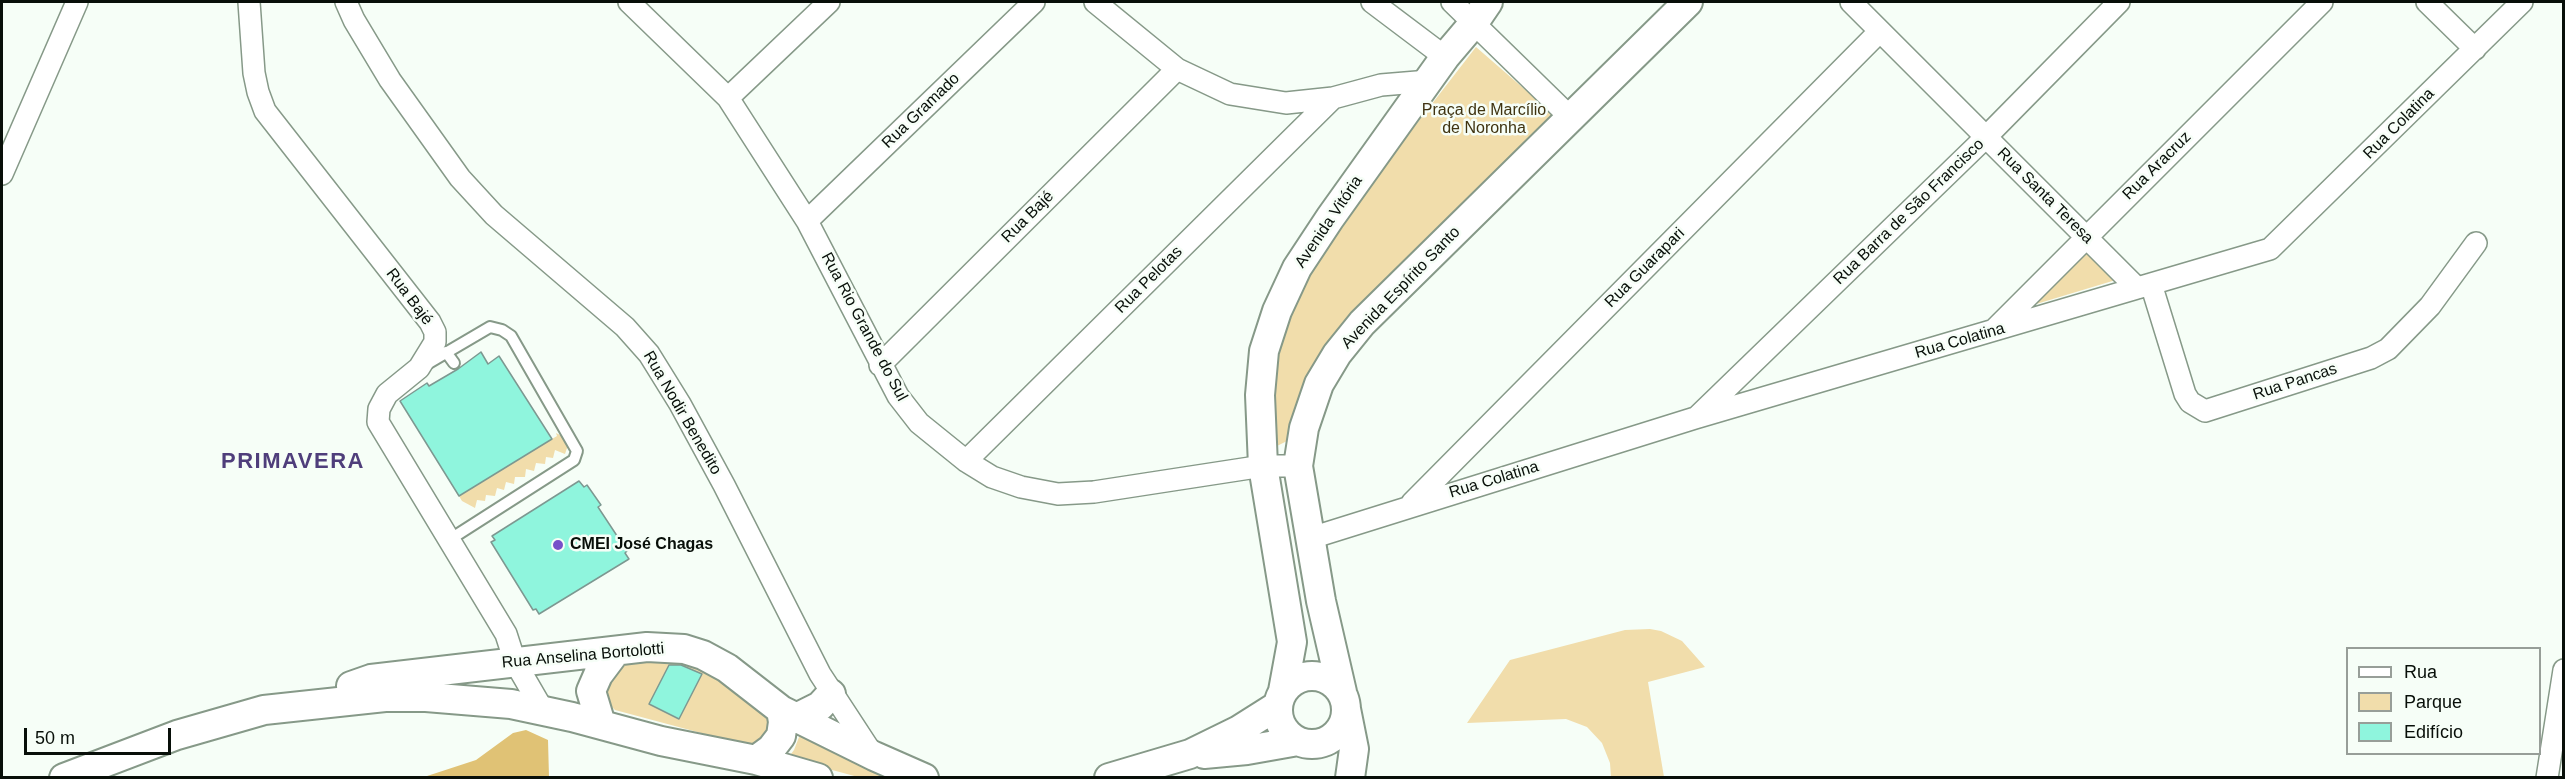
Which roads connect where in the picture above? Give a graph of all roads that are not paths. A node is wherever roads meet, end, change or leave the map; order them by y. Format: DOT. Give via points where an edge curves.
graph roads {
  1 [pos="77,2"];
  2 [pos="249,2"];
  3 [pos="346,2"];
  4 [pos="629,2"];
  5 [pos="829,2"];
  6 [pos="1034,2"];
  7 [pos="1095,2"];
  8 [pos="1372,2"];
  9 [pos="1452,2"];
  10 [pos="1688,2"];
  11 [pos="1851,2"];
  12 [pos="2119,2"];
  13 [pos="2322,2"];
  14 [pos="2427,2"];
  15 [pos="2522,2"];
  16 [pos="1481,13"];
  17 [pos="1880,31"];
  18 [pos="2475,49"];
  19 [pos="1445,57"];
  20 [pos="1177,69"];
  21 [pos="1429,81"];
  22 [pos="728,98"];
  23 [pos="1333,98"];
  24 [pos="1571,118"];
  25 [pos="1986,137"];
  26 [pos="2,174"];
  27 [pos="807,221"];
  28 [pos="2086,237"];
  29 [pos="2476,243"];
  30 [pos="2144,286"];
  31 [pos="1992,332"];
  32 [pos="446,352"];
  33 [pos="453,363"];
  34 [pos="880,365"];
  35 [pos="419,368"];
  36 [pos="1695,418"];
  37 [pos="1262,458"];
  38 [pos="966,461"];
  39 [pos="1298,466"];
  40 [pos="1410,506"];
  41 [pos="1311,538"];
  42 [pos="449,540"];
  43 [pos="616,651"];
  44 [pos="514,662"];
  45 [pos="2564,670"];
  46 [pos="831,694"];
  47 [pos="1280,698"];
  48 [pos="1344,701"];
  49 [pos="284,706"];
  50 [pos="544,712"];
  51 [pos="789,714"];
  52 [pos="601,724"];
  53 [pos="1305,743"];
  54 [pos="1190,754"];
  55 [pos="874,756"];
  56 [pos="756,760"];
  57 [pos="64,777"];
  58 [pos="818,777"];
  59 [pos="924,777"];
  60 [pos="1109,777"];
  61 [pos="1350,777"];
  62 [pos="2547,777"];
  1 -- 26 [label="street"];
  2 -- 35 [label="street, Rua Bajé" via="255,73 265,111 430,322 435,342"];
  3 -- 46 [label="street, Rua Nodir Benedito" via="390,80 460,178 494,215 626,327 649,354 724,485"];
  4 -- 22 [label="street, Rua Rio Grande do Sul"];
  5 -- 22 [label="street"];
  6 -- 27 [label="street, Rua Gramado"];
  7 -- 20 [label="street"];
  8 -- 19 [label="street"];
  9 -- 16 [label="street"];
  10 -- 24 [label="street, Avenida Espírito Santo"];
  11 -- 17 [label="street, Rua Santa Teresa"];
  12 -- 25 [label="street, Rua Barra de São Francisco"];
  13 -- 28 [label="street, Rua Aracruz"];
  14 -- 18 [label="street"];
  15 -- 18 [label="street, Rua Colatina"];
  16 -- 19 [label="street, Avenida Vitória"];
  16 -- 24 [label="street"];
  17 -- 25 [label="street, Rua Santa Teresa"];
  17 -- 40 [label="street, Rua Guarapari"];
  18 -- 30 [label="street, Rua Colatina" via="2279,243 2260,253"];
  19 -- 21 [label="street, Avenida Vitória"];
  20 -- 23 [label="street" via="1230,94 1286,103"];
  20 -- 34 [label="street, Rua Bajé"];
  21 -- 23 [label="street" via="1382,85"];
  21 -- 37 [label="street, Avenida Vitória" via="1330,218 1297,268 1277,311 1264,351 1260,395"];
  22 -- 27 [label="street, Rua Rio Grande do Sul"];
  23 -- 38 [label="street, Rua Pelotas"];
  24 -- 39 [label="street, Avenida Espírito Santo" via="1362,323 1337,354 1319,384 1304,428"];
  25 -- 28 [label="street, Rua Santa Teresa"];
  25 -- 36 [label="street, Rua Barra de São Francisco"];
  27 -- 34 [label="street, Rua Rio Grande do Sul"];
  28 -- 30 [label="street, Rua Santa Teresa"];
  28 -- 31 [label="street, Rua Aracruz"];
  29 -- 30 [label="street, Rua Pancas" via="2430,306 2388,349 2371,358 2205,411 2185,394"];
  30 -- 31 [label="street, Rua Colatina"];
  31 -- 36 [label="street, Rua Colatina"];
  32 -- 33 [label="lane"];
  32 -- 35 [label="lane"];
  32 -- 42 [label="lane" via="490,327 511,336 577,451 574,460"];
  34 -- 38 [label="street, Rua Rio Grande do Sul" via="919,423"];
  35 -- 42 [label="street, Rua Bajé" via="387,394 379,408 378,422"];
  36 -- 40 [label="street, Rua Colatina"];
  37 -- 38 [label="street, Rua Rio Grande do Sul" via="1094,492 1058,494 992,477"];
  37 -- 39 [label="street"];
  37 -- 47 [label="street, Avenida Vitória" via="1291,625 1292,642"];
  39 -- 41 [label="street, Avenida Espírito Santo"];
  40 -- 41 [label="street, Rua Colatina"];
  41 -- 48 [label="street, Avenida Espírito Santo"];
  42 -- 44 [label="street, Rua Bajé" via="506,634"];
  43 -- 44 [label="street, Rua Anselina Bortolotti"];
  43 -- 51 [label="street, Rua Anselina Bortolotti" via="647,646 693,652 727,668"];
  43 -- 52 [label="street" via="591,691"];
  44 -- 49 [label="street, Rua Anselina Bortolotti" via="371,679"];
  44 -- 50 [label="street, Rua Bajé"];
  45 -- 62 [label="street"];
  46 -- 51 [label="street" via="820,706"];
  46 -- 55 [label="street, Rua Nodir Benedito"];
  47 -- 48 [label="street" via="1292,681 1305,675 1333,681"];
  47 -- 53 [label="street" via="1279,720 1286,733"];
  47 -- 54 [label="street" via="1239,730"];
  48 -- 53 [label="street" via="1345,721 1338,733 1326,741"];
  48 -- 61 [label="street, Avenida Espírito Santo" via="1354,749"];
  49 -- 50 [label="street, Rua Anselina Bortolotti" via="426,697 511,704"];
  49 -- 57 [label="street, Rua Anselina Bortolotti" via="177,735"];
  50 -- 52 [label="street, Rua Anselina Bortolotti"];
  51 -- 55 [label="street, Rua Anselina Bortolotti"];
  51 -- 56 [label="street" via="779,741"];
  52 -- 56 [label="street, Rua Anselina Bortolotti"];
  53 -- 54 [label="street"];
  53 -- 61 [label="street" via="1335,755"];
  54 -- 60 [label="street"];
  55 -- 59 [label="street, Rua Anselina Bortolotti"];
  56 -- 58 [label="street, Rua Anselina Bortolotti"];
}
